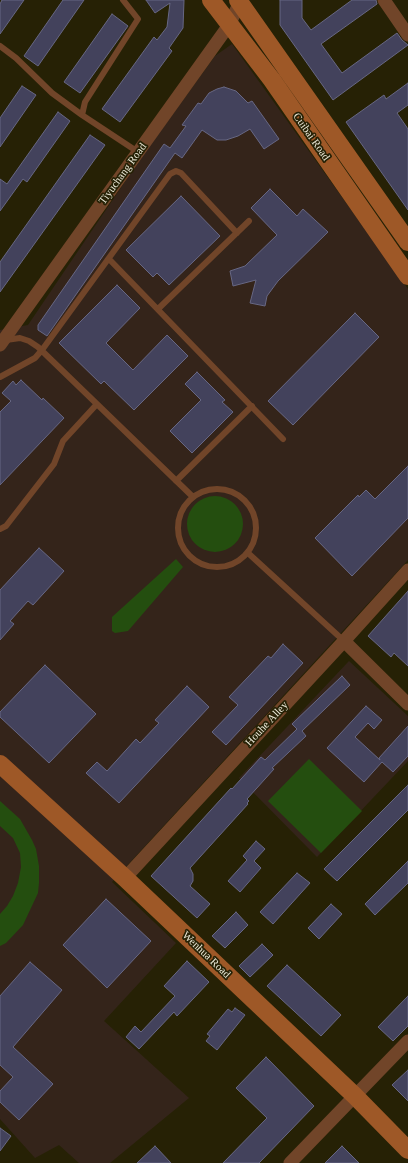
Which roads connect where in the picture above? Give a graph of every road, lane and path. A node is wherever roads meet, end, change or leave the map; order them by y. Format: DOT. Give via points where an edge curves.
graph roads {
  1 [pos="123,0"];
  2 [pos="211,0"];
  3 [pos="384,0"];
  4 [pos="239,1"];
  5 [pos="229,25"];
  6 [pos="408,35"];
  7 [pos="0,46"];
  8 [pos="82,115"];
  9 [pos="138,152"];
  10 [pos="249,221"];
  11 [pos="237,233"];
  12 [pos="408,242"];
  13 [pos="109,259"];
  14 [pos="408,276"];
  15 [pos="158,310"];
  16 [pos="1,342"];
  17 [pos="42,350"];
  18 [pos="0,377"];
  19 [pos="97,404"];
  20 [pos="252,406"];
  21 [pos="283,439"];
  22 [pos="176,481"];
  23 [pos="193,497"];
  24 [pos="0,529"];
  25 [pos="248,553"];
  26 [pos="408,570"];
  27 [pos="344,642"];
  28 [pos="408,704"];
  29 [pos="0,764"];
  30 [pos="125,878"];
  31 [pos="408,1041"];
  32 [pos="355,1096"];
  33 [pos="408,1150"];
  34 [pos="290,1163"];
  1 -- 8 [label="lane" via="138,19 85,102"];
  2 -- 5 [label="main road, Cuibai Road"];
  3 -- 6 [label="street"];
  4 -- 5 [label="street, Tiyuchang Road"];
  4 -- 12 [label="main road, Cuibai Road"];
  5 -- 9 [label="street, Tiyuchang Road"];
  5 -- 14 [label="main road, Cuibai Road" via="272,80"];
  7 -- 8 [label="lane" via="52,93"];
  8 -- 9 [label="lane"];
  9 -- 16 [label="street, Tiyuchang Road"];
  10 -- 11 [label="lane"];
  11 -- 13 [label="lane" via="181,173 176,171 170,174"];
  11 -- 15 [label="lane"];
  13 -- 15 [label="lane"];
  13 -- 17 [label="lane"];
  15 -- 20 [label="lane"];
  16 -- 17 [label="lane" via="20,338 30,341"];
  17 -- 18 [label="lane" via="35,358"];
  17 -- 19 [label="lane"];
  19 -- 22 [label="lane"];
  19 -- 24 [label="lane" via="63,441 54,464 6,526"];
  20 -- 21 [label="lane"];
  20 -- 22 [label="lane"];
  22 -- 23 [label="lane"];
  23 -- 25 [label="lane" via="203,491 219,488 235,492 248,502 256,525 254,542"];
  23 -- 25 [label="lane" via="184,506 178,529 181,545 191,558 205,566 221,567 238,562"];
  25 -- 27 [label="lane"];
  26 -- 27 [label="street, Houhe Alley"];
  27 -- 28 [label="street"];
  27 -- 30 [label="street, Houhe Alley"];
  29 -- 30 [label="main road, Wenhua Road"];
  30 -- 32 [label="main road, Wenhua Road"];
  31 -- 32 [label="street"];
  32 -- 33 [label="main road, Wenhua Road"];
  32 -- 34 [label="street"];
}
